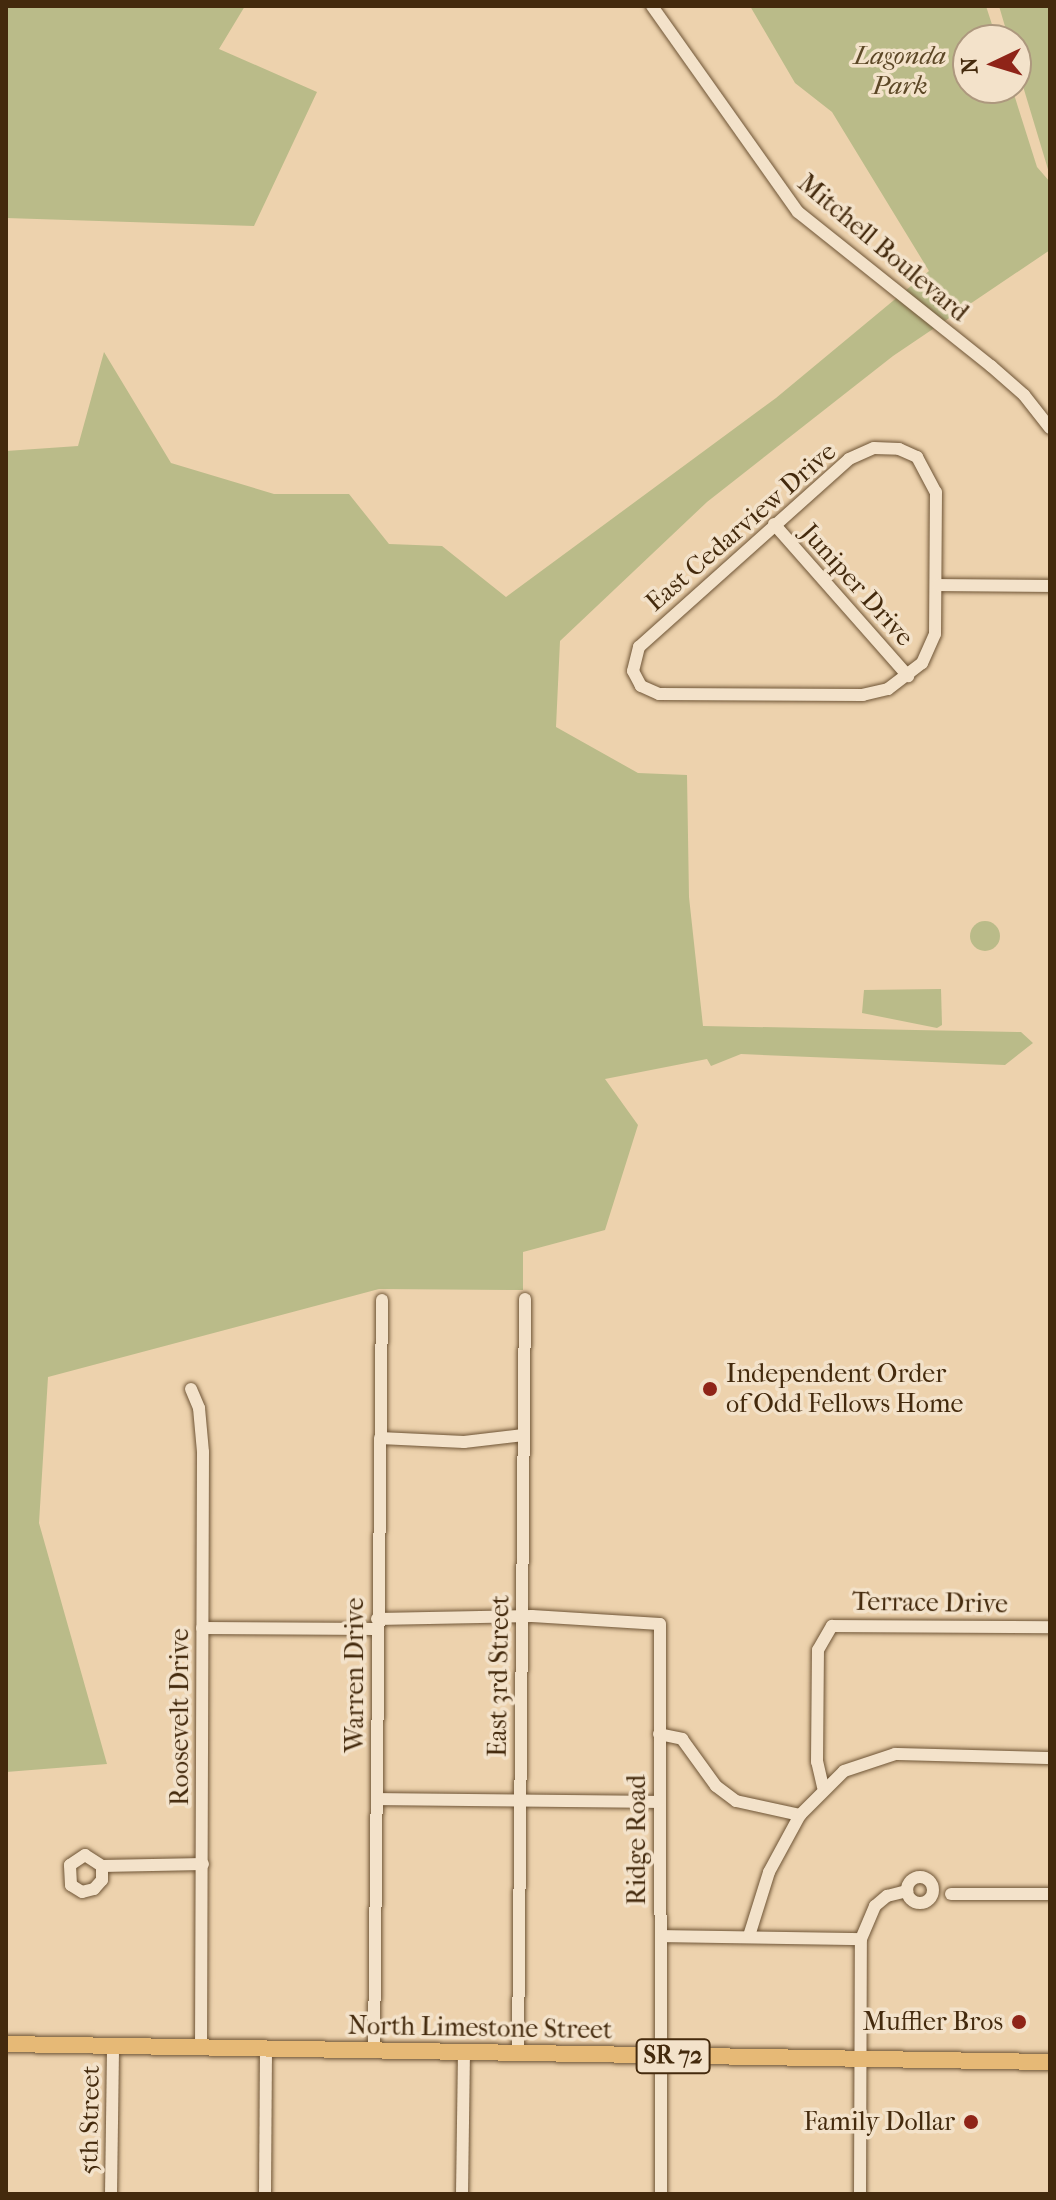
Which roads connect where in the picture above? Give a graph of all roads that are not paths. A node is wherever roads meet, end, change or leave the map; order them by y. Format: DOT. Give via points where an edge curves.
graph roads {
  1 [pos="652,6"];
  2 [pos="1050,428"];
  3 [pos="774,524"];
  4 [pos="938,585"];
  5 [pos="1050,586"];
  6 [pos="908,676"];
  7 [pos="525,1299"];
  8 [pos="382,1300"];
  9 [pos="191,1389"];
  10 [pos="524,1435"];
  11 [pos="380,1438"];
  12 [pos="522,1616"];
  13 [pos="377,1624"];
  14 [pos="1050,1627"];
  15 [pos="202,1628"];
  16 [pos="659,1734"];
  17 [pos="1050,1758"];
  18 [pos="823,1787"];
  19 [pos="377,1799"];
  20 [pos="520,1801"];
  21 [pos="658,1802"];
  22 [pos="800,1815"];
  23 [pos="203,1864"];
  24 [pos="102,1866"];
  25 [pos="907,1891"];
  26 [pos="951,1894"];
  27 [pos="1050,1894"];
  28 [pos="663,1936"];
  29 [pos="749,1936"];
  30 [pos="861,1939"];
  31 [pos="6,2044"];
  32 [pos="113,2046"];
  33 [pos="201,2047"];
  34 [pos="266,2048"];
  35 [pos="374,2050"];
  36 [pos="464,2053"];
  37 [pos="518,2053"];
  38 [pos="662,2056"];
  39 [pos="861,2058"];
  40 [pos="1050,2062"];
  41 [pos="111,2194"];
  42 [pos="265,2194"];
  43 [pos="462,2194"];
  44 [pos="661,2194"];
  45 [pos="860,2194"];
  1 -- 2 [label="street, Mitchell Boulevard" via="798,212 991,366"];
  3 -- 4 [label="street, East Cedarview Drive" via="849,459 874,448 899,449 917,457 936,492"];
  3 -- 6 [label="street, Juniper Drive"];
  3 -- 6 [label="street, East Cedarview Drive" via="639,647 635,677 659,694 863,695 888,689"];
  4 -- 5 [label="street"];
  4 -- 6 [label="street, East Cedarview Drive" via="933,644"];
  7 -- 10 [label="street, East 3rd Street"];
  8 -- 11 [label="street, Warren Drive"];
  9 -- 15 [label="street, Roosevelt Drive" via="199,1408 203,1452"];
  10 -- 11 [label="street" via="464,1442"];
  10 -- 12 [label="street, East 3rd Street"];
  11 -- 13 [label="street, Warren Drive"];
  12 -- 13 [label="street"];
  12 -- 16 [label="street, Ridge Road" via="660,1624"];
  12 -- 20 [label="street, East 3rd Street"];
  13 -- 15 [label="street"];
  13 -- 19 [label="street, Warren Drive"];
  14 -- 18 [label="street, Terrace Drive" via="832,1626 818,1650 817,1762"];
  15 -- 23 [label="street, Roosevelt Drive"];
  16 -- 21 [label="street, Ridge Road"];
  16 -- 22 [label="street" via="682,1739 716,1786 736,1801"];
  17 -- 18 [label="street" via="881,1755 854,1765"];
  18 -- 22 [label="street"];
  19 -- 20 [label="street"];
  19 -- 35 [label="street, Warren Drive"];
  20 -- 21 [label="street"];
  20 -- 37 [label="street, East 3rd Street"];
  21 -- 28 [label="street, Ridge Road"];
  22 -- 29 [label="street" via="769,1872"];
  23 -- 24 [label="street"];
  23 -- 33 [label="street, Roosevelt Drive"];
  25 -- 30 [label="street" via="875,1906"];
  26 -- 27 [label="street"];
  28 -- 29 [label="street"];
  28 -- 38 [label="street, Ridge Road"];
  29 -- 30 [label="street"];
  30 -- 39 [label="street"];
  31 -- 32 [label="main road, North Limestone Street / SR 72"];
  32 -- 33 [label="main road, North Limestone Street / SR 72"];
  32 -- 41 [label="street, 5th Street"];
  33 -- 34 [label="main road, North Limestone Street / SR 72"];
  34 -- 35 [label="main road, North Limestone Street / SR 72"];
  34 -- 42 [label="street"];
  35 -- 36 [label="main road, North Limestone Street / SR 72"];
  36 -- 37 [label="main road, North Limestone Street / SR 72"];
  36 -- 43 [label="street"];
  37 -- 38 [label="main road, North Limestone Street / SR 72"];
  38 -- 39 [label="main road, North Limestone Street / SR 72"];
  38 -- 44 [label="street, Ridge Road"];
  39 -- 40 [label="main road, North Limestone Street / SR 72"];
  39 -- 45 [label="street"];
}
